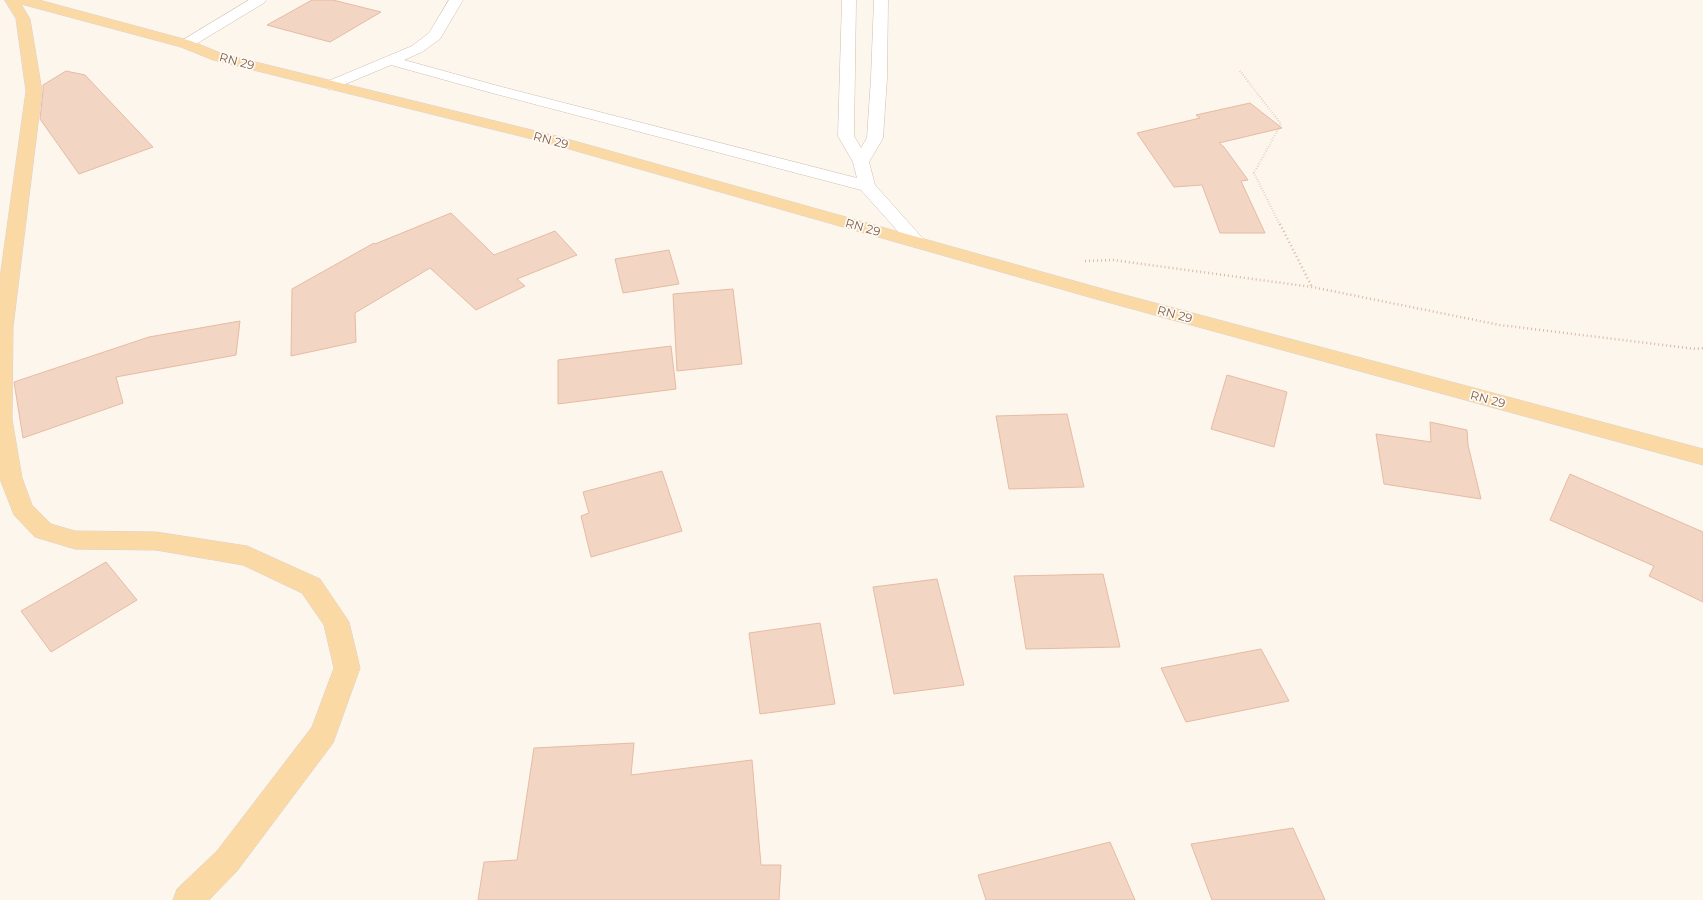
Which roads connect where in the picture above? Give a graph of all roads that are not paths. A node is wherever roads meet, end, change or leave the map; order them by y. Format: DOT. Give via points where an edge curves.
graph roads {
  1 [pos="12,0"];
  2 [pos="23,0"];
  3 [pos="259,0"];
  4 [pos="456,0"];
  5 [pos="849,0"];
  6 [pos="880,0"];
  7 [pos="186,44"];
  8 [pos="392,60"];
  9 [pos="331,85"];
  10 [pos="861,162"];
  11 [pos="867,186"];
  12 [pos="917,242"];
  13 [pos="1703,457"];
  14 [pos="188,900"];
  1 -- 14 [label="main road" via="23,19 34,91 4,327 1,419 11,478 22,509 43,531 76,540 156,541 247,556 311,586 336,622 347,668 323,734 227,861"];
  2 -- 7 [label="main road, RN 29 / RN 29"];
  3 -- 7 [label="street"];
  4 -- 8 [label="street" via="435,36 417,49"];
  5 -- 10 [label="street" via="846,136"];
  6 -- 10 [label="street" via="875,138"];
  7 -- 9 [label="main road, RN 29 / RN 29" via="218,57"];
  8 -- 9 [label="street"];
  8 -- 11 [label="street"];
  9 -- 12 [label="main road, RN 29 / RN 29" via="554,140"];
  10 -- 11 [label="street"];
  11 -- 12 [label="street"];
  12 -- 13 [label="main road, RN 29 / RN 29" via="1103,295"];
}
